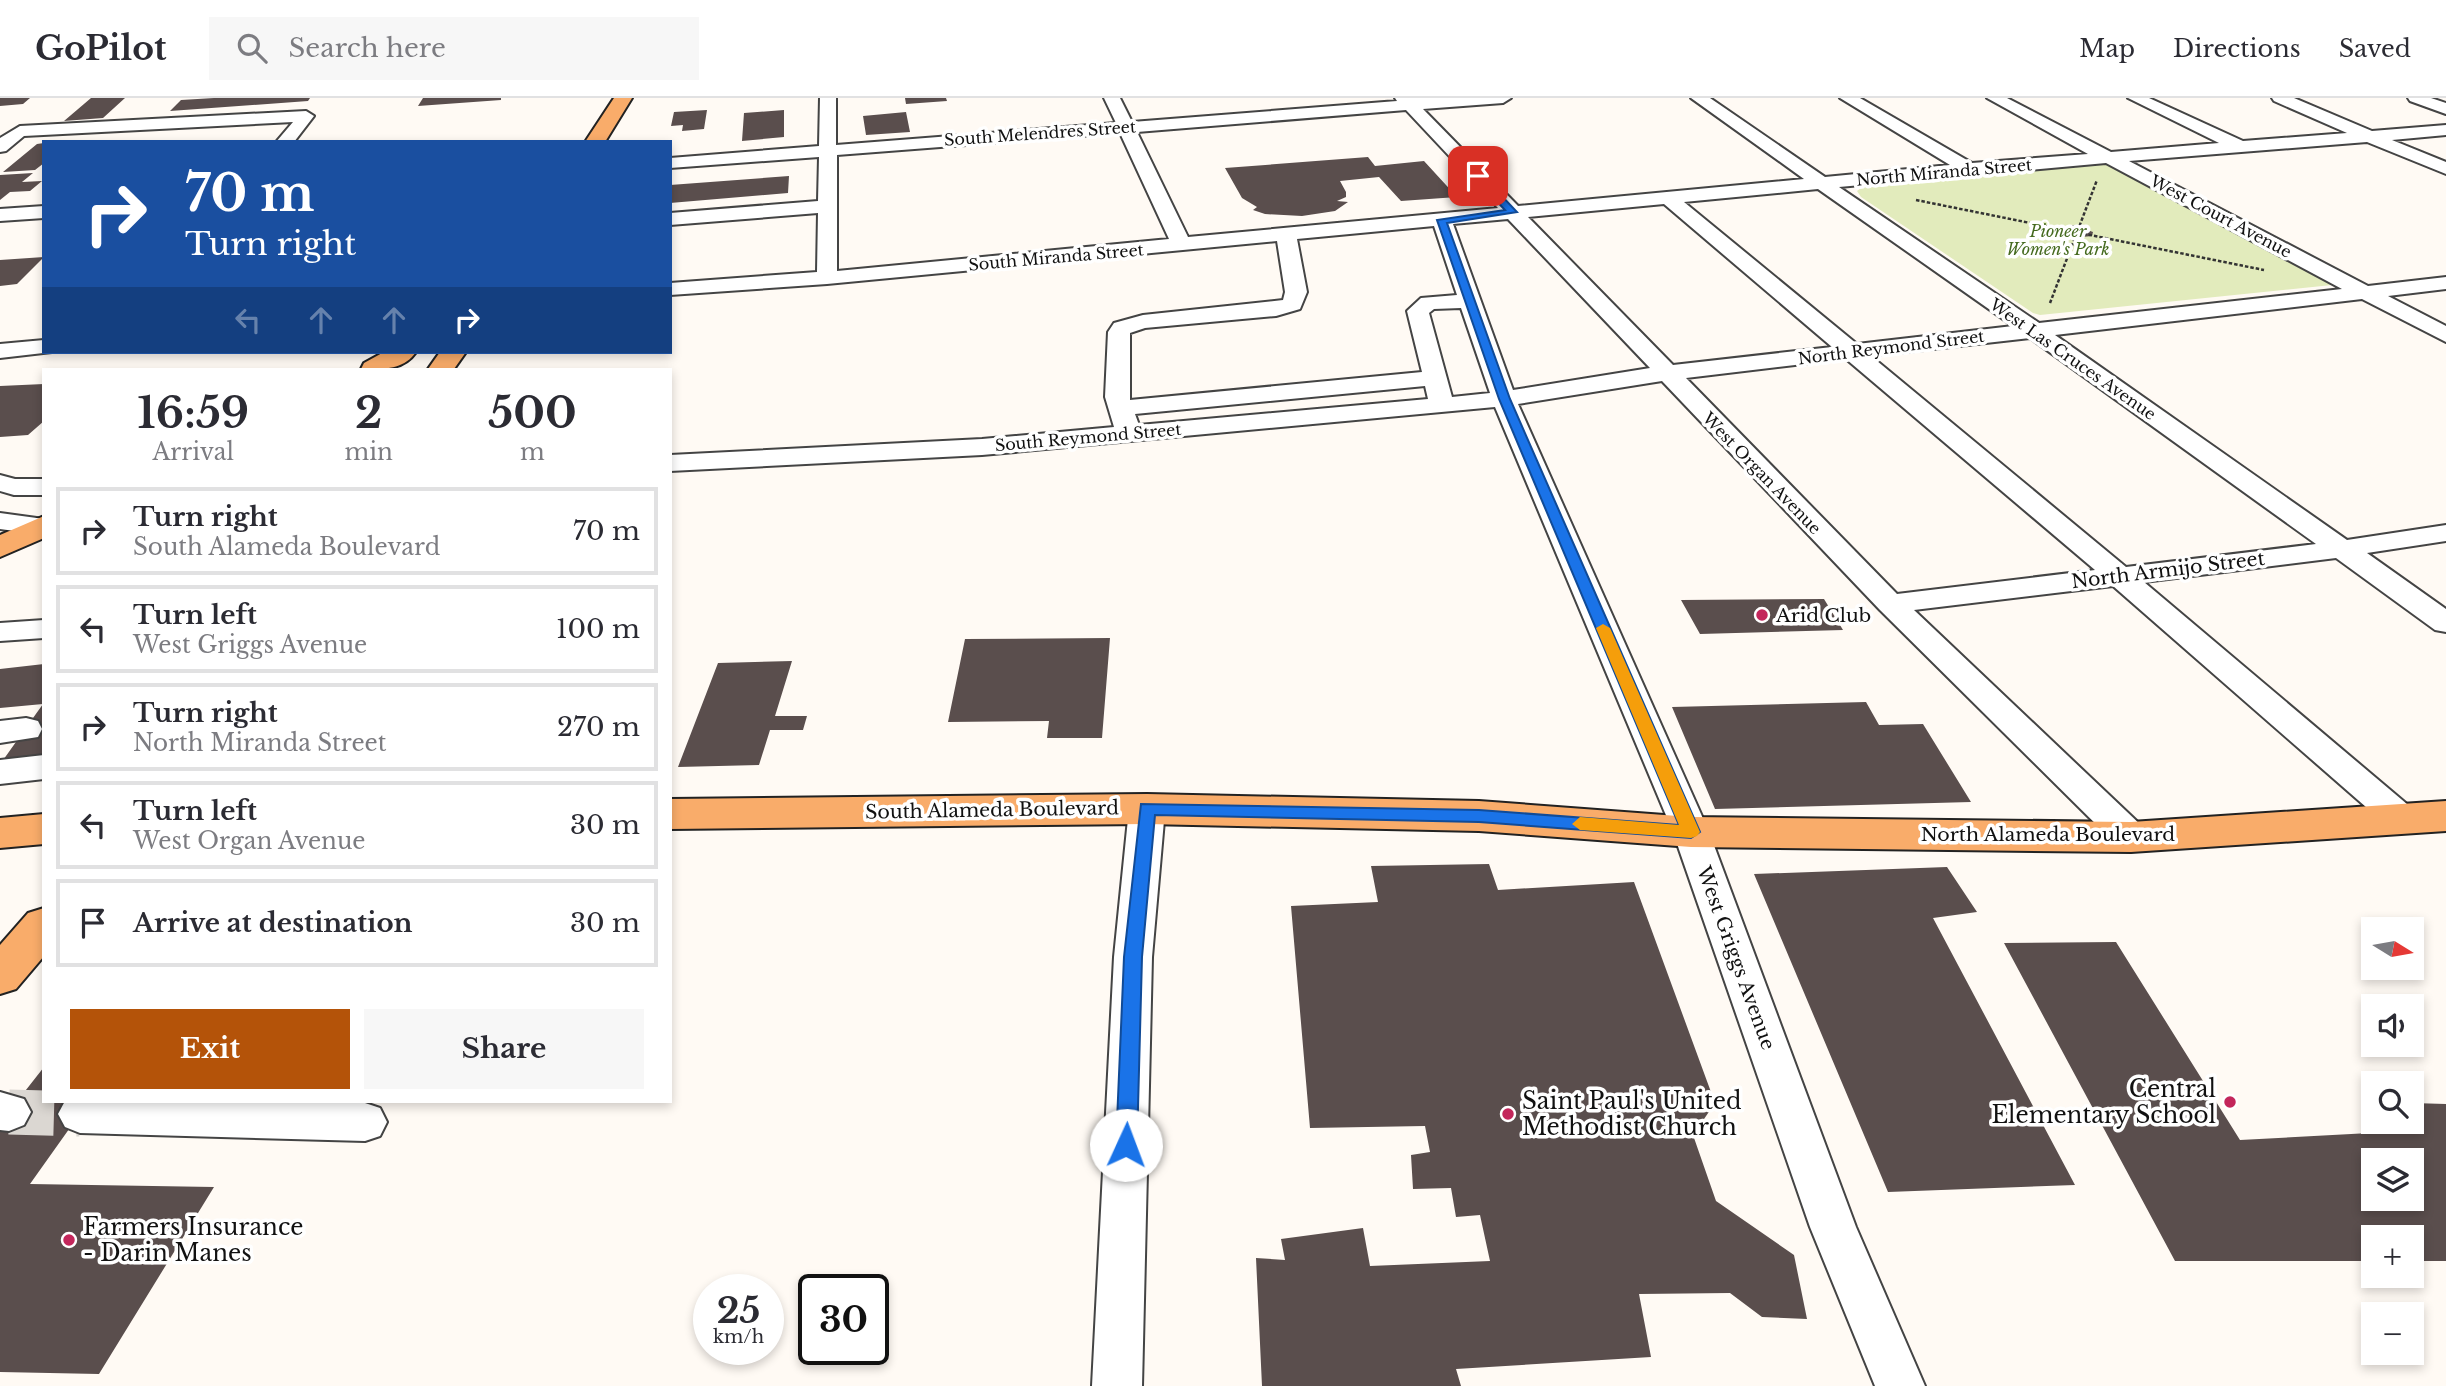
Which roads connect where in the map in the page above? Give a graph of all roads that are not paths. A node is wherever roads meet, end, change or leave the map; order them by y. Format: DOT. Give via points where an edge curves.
graph roads {
  1 [pos="623,98"];
  2 [pos="828,98"];
  3 [pos="1112,98"];
  4 [pos="1503,98"];
  5 [pos="1699,98"];
  6 [pos="1848,98"];
  7 [pos="1995,98"];
  8 [pos="2136,98"];
  9 [pos="2280,98"];
  10 [pos="2416,98"];
  11 [pos="1407,102"];
  12 [pos="2446,109"];
  13 [pos="1124,127"];
  14 [pos="2446,130"];
  15 [pos="20,131"];
  16 [pos="0,132"];
  17 [pos="2367,136"];
  18 [pos="287,140"];
  19 [pos="596,140"];
  20 [pos="0,147"];
  21 [pos="2241,147"];
  22 [pos="829,150"];
  23 [pos="672,163"];
  24 [pos="2107,164"];
  25 [pos="1969,169"];
  26 [pos="2446,169"];
  27 [pos="1821,183"];
  28 [pos="1667,197"];
  29 [pos="828,206"];
  30 [pos="42,212"];
  31 [pos="1512,212"];
  32 [pos="0,215"];
  33 [pos="672,219"];
  34 [pos="1442,220"];
  35 [pos="1286,235"];
  36 [pos="1182,245"];
  37 [pos="827,278"];
  38 [pos="2446,283"];
  39 [pos="672,289"];
  40 [pos="2365,292"];
  41 [pos="1470,301"];
  42 [pos="2035,331"];
  43 [pos="2446,335"];
  44 [pos="42,347"];
  45 [pos="0,351"];
  46 [pos="1854,352"];
  47 [pos="400,354"];
  48 [pos="376,368"];
  49 [pos="1666,373"];
  50 [pos="1436,378"];
  51 [pos="1504,399"];
  52 [pos="1442,405"];
  53 [pos="1120,408"];
  54 [pos="1129,434"];
  55 [pos="672,463"];
  56 [pos="0,483"];
  57 [pos="42,487"];
  58 [pos="0,522"];
  59 [pos="42,527"];
  60 [pos="42,527"];
  61 [pos="2446,533"];
  62 [pos="0,547"];
  63 [pos="2341,549"];
  64 [pos="2119,576"];
  65 [pos="1890,604"];
  66 [pos="2446,622"];
  67 [pos="42,629"];
  68 [pos="0,632"];
  69 [pos="42,768"];
  70 [pos="0,772"];
  71 [pos="1147,808"];
  72 [pos="672,814"];
  73 [pos="2446,816"];
  74 [pos="2402,819"];
  75 [pos="42,829"];
  76 [pos="1691,832"];
  77 [pos="0,833"];
  78 [pos="2131,837"];
  79 [pos="42,927"];
  80 [pos="0,976"];
  81 [pos="80,1114"];
  82 [pos="365,1122"];
  83 [pos="1117,1386"];
  84 [pos="1900,1386"];
  1 -- 19 [label="main road"];
  2 -- 22 [label="street"];
  3 -- 13 [label="street"];
  4 -- 11 [label="street, South Melendres Street"];
  5 -- 27 [label="street, West Las Cruces Avenue"];
  6 -- 25 [label="street"];
  7 -- 24 [label="street, West Court Avenue"];
  8 -- 21 [label="street"];
  9 -- 17 [label="street"];
  10 -- 12 [label="street"];
  11 -- 13 [label="street, South Melendres Street"];
  11 -- 31 [label="street, West Organ Avenue"];
  13 -- 22 [label="street, South Melendres Street"];
  13 -- 36 [label="street"];
  14 -- 17 [label="street, North Miranda Street"];
  15 -- 16 [label="street"];
  15 -- 18 [label="street" via="306,116"];
  15 -- 20 [label="street"];
  17 -- 21 [label="street, North Miranda Street"];
  17 -- 26 [label="street"];
  21 -- 24 [label="street, North Miranda Street"];
  22 -- 23 [label="street, South Melendres Street"];
  22 -- 29 [label="street"];
  24 -- 25 [label="street, North Miranda Street"];
  24 -- 40 [label="street, West Court Avenue"];
  25 -- 27 [label="street, North Miranda Street"];
  27 -- 28 [label="street, North Miranda Street"];
  27 -- 42 [label="street, West Las Cruces Avenue"];
  28 -- 31 [label="street, North Miranda Street"];
  28 -- 46 [label="street"];
  29 -- 33 [label="street"];
  29 -- 37 [label="street"];
  30 -- 32 [label="street"];
  31 -- 34 [label="street, North Miranda Street"];
  31 -- 49 [label="street, West Organ Avenue"];
  34 -- 35 [label="street, South Miranda Street"];
  34 -- 41 [label="street, West Griggs Avenue"];
  35 -- 36 [label="street, South Miranda Street"];
  35 -- 53 [label="street" via="1296,292 1284,308 1122,328 1118,338"];
  36 -- 37 [label="street, South Miranda Street"];
  37 -- 39 [label="street, South Miranda Street"];
  38 -- 40 [label="street, North Reymond Street"];
  40 -- 42 [label="street, North Reymond Street"];
  40 -- 43 [label="street, West Court Avenue"];
  41 -- 50 [label="street" via="1429,303 1418,311"];
  41 -- 51 [label="street, West Griggs Avenue"];
  42 -- 46 [label="street, North Reymond Street"];
  42 -- 63 [label="street, West Las Cruces Avenue"];
  44 -- 45 [label="street"];
  46 -- 49 [label="street, North Reymond Street"];
  46 -- 64 [label="street"];
  47 -- 48 [label="main road"];
  49 -- 51 [label="street, North Reymond Street"];
  49 -- 65 [label="street, West Organ Avenue"];
  50 -- 52 [label="street"];
  50 -- 53 [label="street"];
  51 -- 52 [label="street, South Reymond Street"];
  51 -- 76 [label="street, West Griggs Avenue"];
  52 -- 54 [label="street, South Reymond Street"];
  53 -- 54 [label="street"];
  54 -- 55 [label="street, South Reymond Street" via="982,447"];
  56 -- 57 [label="street"];
  58 -- 59 [label="street"];
  60 -- 62 [label="main road"];
  61 -- 63 [label="street, North Armijo Street"];
  63 -- 64 [label="street, North Armijo Street"];
  63 -- 66 [label="street, West Las Cruces Avenue"];
  64 -- 65 [label="street, North Armijo Street"];
  64 -- 74 [label="street"];
  65 -- 78 [label="street, West Organ Avenue"];
  67 -- 68 [label="street"];
  69 -- 70 [label="street"];
  71 -- 72 [label="main road, South Alameda Boulevard"];
  71 -- 76 [label="main road, South Alameda Boulevard" via="1479,816"];
  71 -- 83 [label="street" via="1133,957"];
  73 -- 74 [label="main road, North Alameda Boulevard"];
  74 -- 78 [label="main road, North Alameda Boulevard"];
  75 -- 77 [label="main road"];
  76 -- 78 [label="main road, North Alameda Boulevard"];
  76 -- 84 [label="street, West Griggs Avenue" via="1833,1227"];
  79 -- 80 [label="main road"];
  81 -- 82 [label="street"];
}
